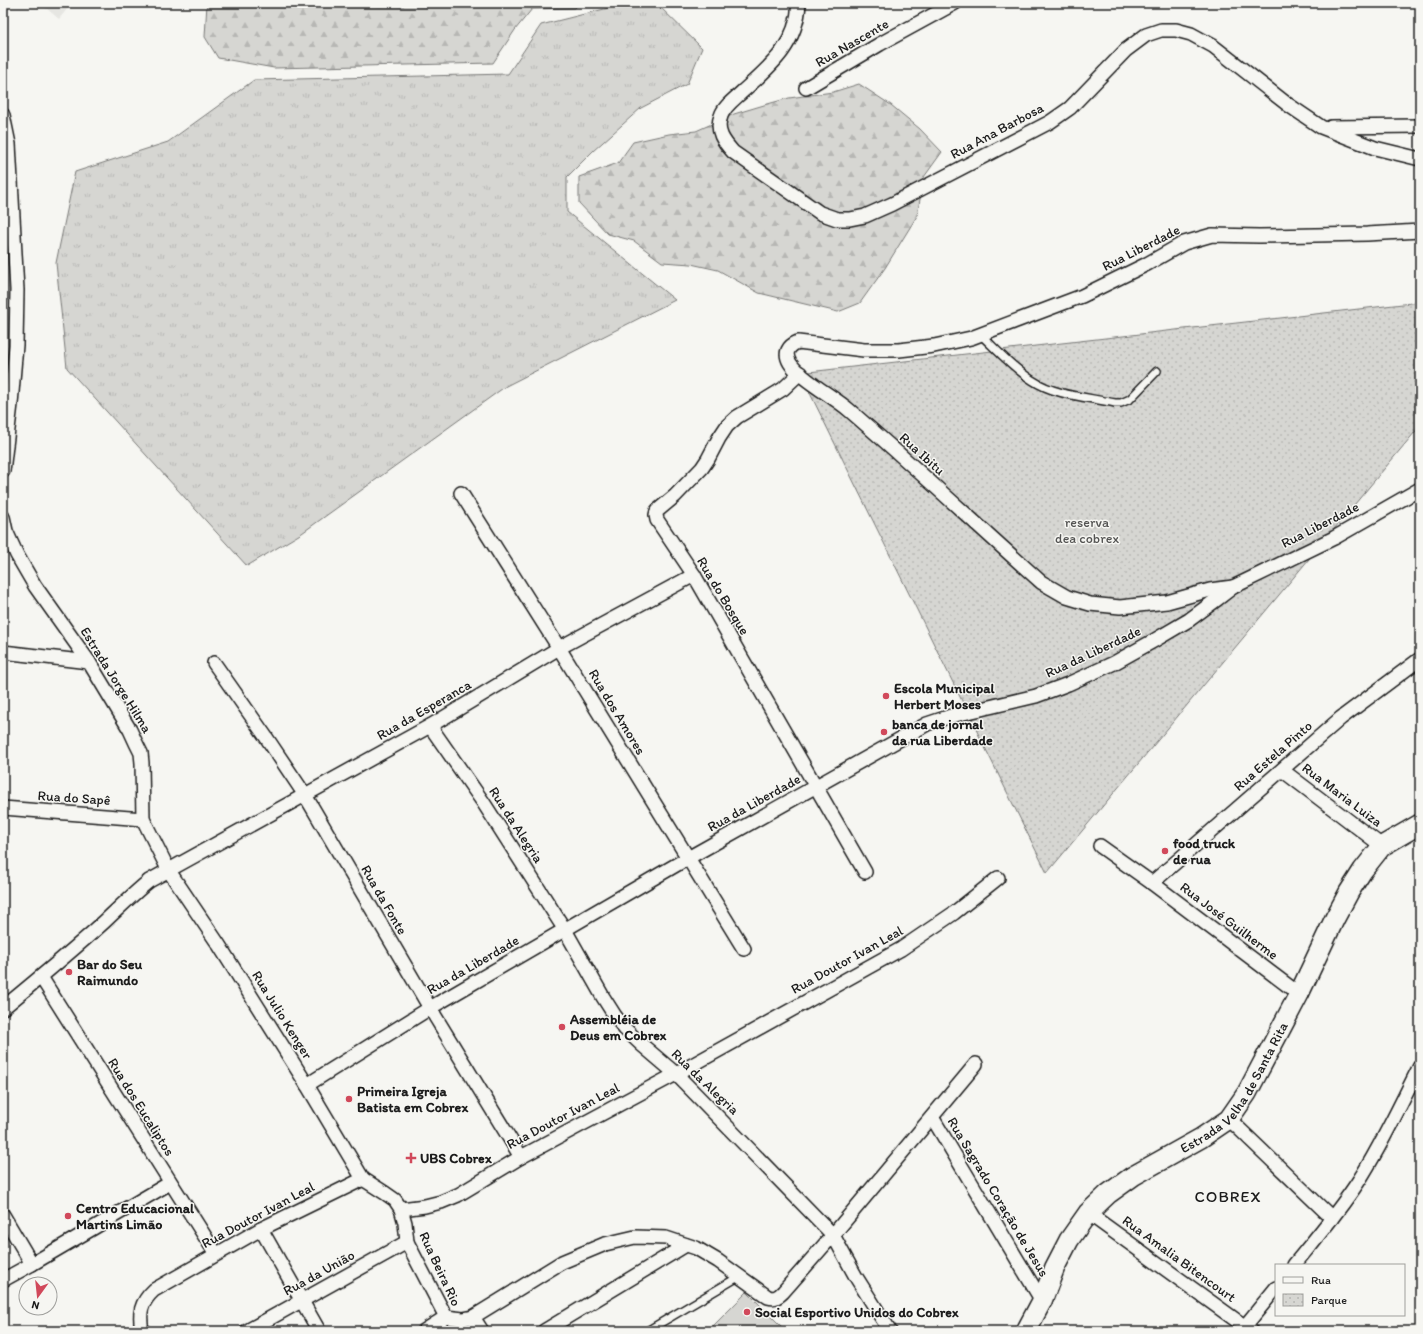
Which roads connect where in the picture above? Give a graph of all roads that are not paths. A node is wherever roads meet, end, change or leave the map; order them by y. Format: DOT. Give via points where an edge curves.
graph roads {
  1 [pos="799,3"];
  2 [pos="955,3"];
  3 [pos="806,88"];
  4 [pos="3,114"];
  5 [pos="1420,126"];
  6 [pos="1321,127"];
  7 [pos="1420,159"];
  8 [pos="1420,231"];
  9 [pos="981,335"];
  10 [pos="1157,371"];
  11 [pos="800,374"];
  12 [pos="3,471"];
  13 [pos="1420,489"];
  14 [pos="461,494"];
  15 [pos="3,517"];
  16 [pos="694,575"];
  17 [pos="1232,587"];
  18 [pos="560,648"];
  19 [pos="3,652"];
  20 [pos="1420,659"];
  21 [pos="89,662"];
  22 [pos="214,663"];
  23 [pos="430,726"];
  24 [pos="1282,770"];
  25 [pos="816,786"];
  26 [pos="304,795"];
  27 [pos="3,808"];
  28 [pos="143,819"];
  29 [pos="1420,824"];
  30 [pos="1100,846"];
  31 [pos="1382,846"];
  32 [pos="688,858"];
  33 [pos="169,871"];
  34 [pos="865,872"];
  35 [pos="998,878"];
  36 [pos="1152,883"];
  37 [pos="565,930"];
  38 [pos="744,949"];
  39 [pos="41,977"];
  40 [pos="1299,994"];
  41 [pos="3,1008"];
  42 [pos="430,1008"];
  43 [pos="976,1064"];
  44 [pos="1420,1066"];
  45 [pos="676,1074"];
  46 [pos="307,1085"];
  47 [pos="932,1117"];
  48 [pos="1229,1118"];
  49 [pos="521,1157"];
  50 [pos="363,1179"];
  51 [pos="170,1183"];
  52 [pos="401,1209"];
  53 [pos="1088,1213"];
  54 [pos="3,1215"];
  55 [pos="1332,1218"];
  56 [pos="262,1229"];
  57 [pos="833,1235"];
  58 [pos="407,1242"];
  59 [pos="686,1245"];
  60 [pos="216,1254"];
  61 [pos="32,1264"];
  62 [pos="1295,1264"];
  63 [pos="740,1276"];
  64 [pos="3,1280"];
  65 [pos="1275,1289"];
  66 [pos="302,1301"];
  67 [pos="1042,1301"];
  68 [pos="473,1316"];
  69 [pos="446,1317"];
  70 [pos="1246,1329"];
  71 [pos="142,1331"];
  72 [pos="247,1331"];
  73 [pos="319,1331"];
  74 [pos="424,1331"];
  75 [pos="482,1331"];
  76 [pos="544,1331"];
  77 [pos="647,1331"];
  78 [pos="890,1331"];
  79 [pos="1026,1331"];
  1 -- 6 [label="street, Rua Ana Barbosa" via="794,32 782,52 721,115 720,131 722,139 733,152 820,213 837,219 865,216 892,204 1050,122 1070,108 1126,50 1146,34 1161,30 1191,34 1213,46"];
  2 -- 3 [label="street, Rua Nascente"];
  4 -- 12 [label="street" via="9,144 17,290 16,345"];
  5 -- 6 [label="street"];
  6 -- 7 [label="street, Rua Ana Barbosa" via="1375,148"];
  8 -- 9 [label="street, Rua Liberdade" via="1212,235 1184,243 1082,296"];
  9 -- 10 [label="lane" via="1032,380 1056,391 1121,403 1130,399"];
  9 -- 11 [label="street, Rua Ibitu" via="934,346 899,350 864,350 798,342 791,344 787,356"];
  11 -- 16 [label="street, Rua do Bosque" via="783,389 727,426 702,468 676,496 657,511 657,520"];
  11 -- 17 [label="street, Rua Ibitu" via="847,409 1040,582 1067,597 1090,604 1120,607 1167,602 1210,590"];
  13 -- 17 [label="street, Rua Liberdade" via="1334,538"];
  14 -- 18 [label="street, Rua dos Amores"];
  15 -- 21 [label="street, Estrada Jorge Hilma" via="6,531 35,586"];
  16 -- 18 [label="street, Rua da Esperanca"];
  16 -- 25 [label="street, Rua do Bosque"];
  17 -- 25 [label="street, Rua da Liberdade" via="1189,620 1114,663 1036,696 927,724"];
  18 -- 23 [label="street, Rua da Esperanca"];
  18 -- 32 [label="street, Rua dos Amores"];
  19 -- 21 [label="street"];
  20 -- 24 [label="street, Rua Estela Pinto" via="1341,718"];
  21 -- 28 [label="street, Estrada Jorge Hilma" via="141,753"];
  22 -- 26 [label="street, Rua da Fonte"];
  23 -- 26 [label="street, Rua da Esperanca"];
  23 -- 37 [label="street, Rua da Alegria" via="483,802"];
  24 -- 31 [label="street, Rua Maria Luiza"];
  24 -- 36 [label="street, Rua Estela Pinto"];
  25 -- 32 [label="street, Rua da Liberdade"];
  25 -- 34 [label="street, Rua do Bosque"];
  26 -- 33 [label="street, Rua da Esperanca"];
  26 -- 42 [label="street, Rua da Fonte"];
  27 -- 28 [label="street, Rua do Sapê"];
  28 -- 33 [label="street, Estrada Jorge Hilma"];
  29 -- 31 [label="street, Estrada Velha de Santa Rita"];
  30 -- 36 [label="street, Rua José Guilherme"];
  31 -- 40 [label="street, Estrada Velha de Santa Rita" via="1349,892"];
  32 -- 37 [label="street, Rua da Liberdade"];
  32 -- 38 [label="street, Rua dos Amores"];
  33 -- 39 [label="street, Rua da Esperanca" via="149,881 132,895"];
  33 -- 46 [label="street, Rua Julio Kenger"];
  35 -- 45 [label="street, Rua Doutor Ivan Leal" via="902,949"];
  36 -- 40 [label="street, Rua José Guilherme"];
  37 -- 42 [label="street, Rua da Liberdade"];
  37 -- 45 [label="street, Rua da Alegria" via="615,1016 637,1040"];
  39 -- 41 [label="street, Rua da Esperanca"];
  39 -- 51 [label="street, Rua dos Eucaliptos"];
  40 -- 48 [label="street, Estrada Velha de Santa Rita" via="1248,1093"];
  42 -- 46 [label="street, Rua da Liberdade"];
  42 -- 49 [label="street, Rua da Fonte"];
  43 -- 47 [label="street"];
  44 -- 55 [label="street" via="1376,1152"];
  45 -- 49 [label="street, Rua Doutor Ivan Leal"];
  45 -- 57 [label="street, Rua da Alegria"];
  46 -- 50 [label="street, Rua Julio Kenger"];
  47 -- 57 [label="street, Rua Sagrado Coração de Jesus"];
  47 -- 67 [label="street, Rua Sagrado Coração de Jesus"];
  48 -- 53 [label="street, Estrada Velha de Santa Rita" via="1201,1138 1133,1176"];
  48 -- 55 [label="street"];
  49 -- 52 [label="street, Rua Doutor Ivan Leal" via="441,1202"];
  50 -- 52 [label="street" via="385,1192"];
  50 -- 56 [label="street, Rua Doutor Ivan Leal"];
  51 -- 60 [label="street, Rua dos Eucaliptos"];
  51 -- 61 [label="street"];
  52 -- 58 [label="street, Rua Beira Rio"];
  53 -- 67 [label="street, Estrada Velha de Santa Rita" via="1058,1260"];
  53 -- 70 [label="street, Rua Amalia Bitencourt"];
  54 -- 61 [label="street"];
  55 -- 62 [label="street"];
  56 -- 60 [label="street, Rua Doutor Ivan Leal"];
  56 -- 66 [label="street"];
  57 -- 63 [label="street, Rua Sagrado Coração de Jesus" via="778,1297 768,1297"];
  57 -- 78 [label="street, Rua da Alegria"];
  58 -- 66 [label="street, Rua da União"];
  58 -- 69 [label="street, Rua Beira Rio"];
  59 -- 63 [label="street" via="718,1260"];
  59 -- 68 [label="street" via="666,1238 635,1237 605,1244 562,1262"];
  59 -- 76 [label="street"];
  60 -- 71 [label="street, Rua Doutor Ivan Leal" via="154,1290 146,1298 140,1319"];
  61 -- 64 [label="street"];
  63 -- 77 [label="lane"];
  65 -- 70 [label="street"];
  66 -- 72 [label="street, Rua da União"];
  66 -- 73 [label="street"];
  67 -- 79 [label="street, Estrada Velha de Santa Rita"];
  68 -- 69 [label="street" via="463,1319"];
  68 -- 75 [label="street"];
  69 -- 74 [label="street, Rua Beira Rio"];
}
